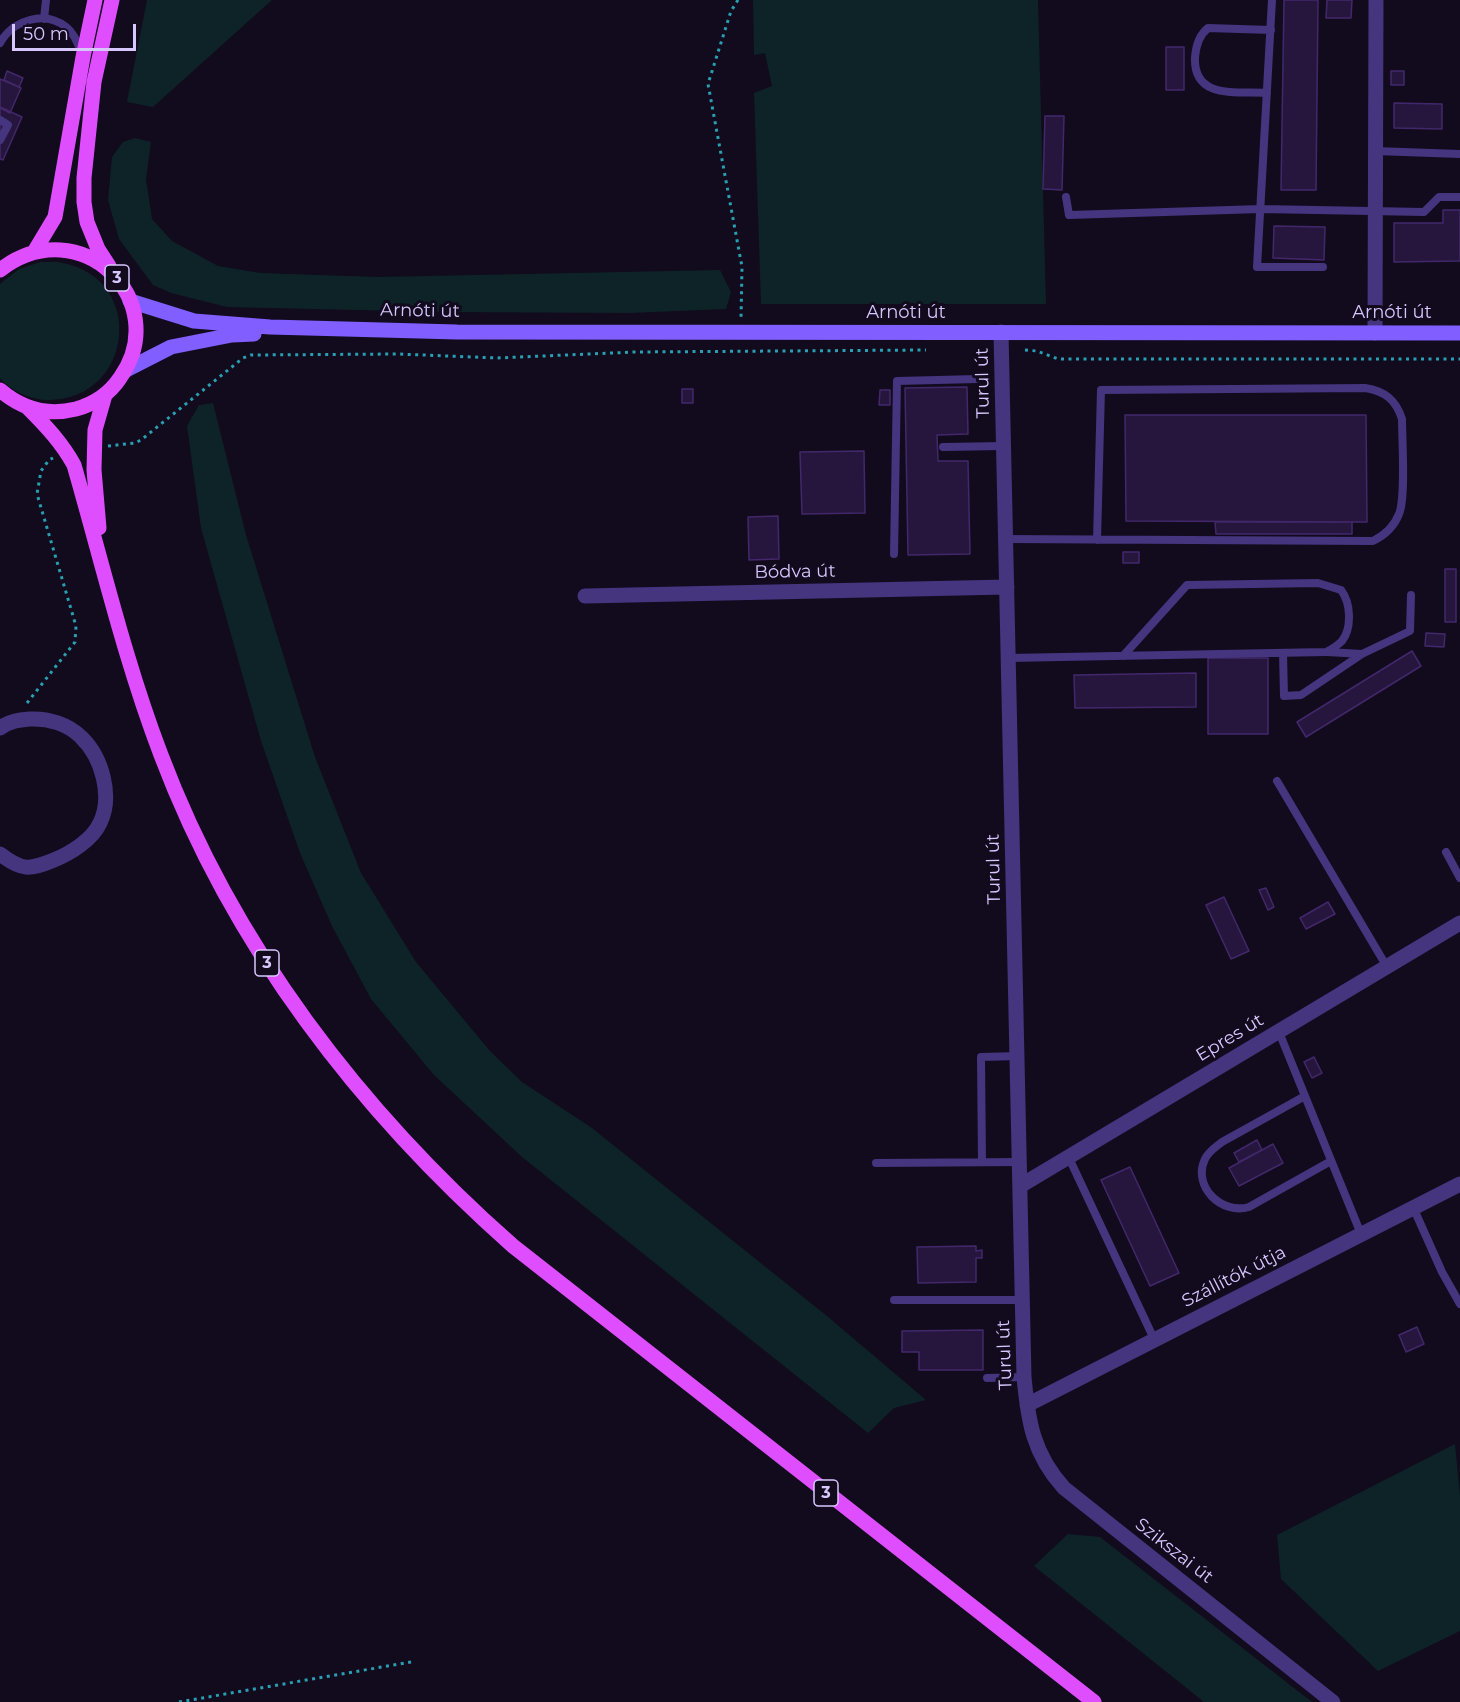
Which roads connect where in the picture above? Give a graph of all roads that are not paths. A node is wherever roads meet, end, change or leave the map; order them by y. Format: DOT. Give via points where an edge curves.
graph roads {
  1 [pos="46,0"];
  2 [pos="95,0"];
  3 [pos="112,0"];
  4 [pos="1272,0"];
  5 [pos="1376,0"];
  6 [pos="44,19"];
  7 [pos="1271,30"];
  8 [pos="0,43"];
  9 [pos="82,57"];
  10 [pos="1267,93"];
  11 [pos="0,120"];
  12 [pos="0,141"];
  13 [pos="1375,151"];
  14 [pos="1460,154"];
  15 [pos="1066,197"];
  16 [pos="1460,197"];
  17 [pos="1261,209"];
  18 [pos="1375,212"];
  19 [pos="34,252"];
  20 [pos="3,265"];
  21 [pos="1323,267"];
  22 [pos="117,278"];
  23 [pos="130,301"];
  24 [pos="351,329"];
  25 [pos="1002,332"];
  26 [pos="1375,333"];
  27 [pos="1460,333"];
  28 [pos="126,370"];
  29 [pos="977,379"];
  30 [pos="105,395"];
  31 [pos="4,396"];
  32 [pos="28,408"];
  33 [pos="1003,446"];
  34 [pos="943,447"];
  35 [pos="1005,539"];
  36 [pos="1097,540"];
  37 [pos="894,554"];
  38 [pos="102,562"];
  39 [pos="1006,587"];
  40 [pos="1411,595"];
  41 [pos="585,596"];
  42 [pos="1326,652"];
  43 [pos="1283,653"];
  44 [pos="1362,654"];
  45 [pos="1123,656"];
  46 [pos="1009,658"];
  47 [pos="7,724"];
  48 [pos="1277,781"];
  49 [pos="1446,852"];
  50 [pos="0,854"];
  51 [pos="1460,878"];
  52 [pos="1460,923"];
  53 [pos="1387,967"];
  54 [pos="1279,1032"];
  55 [pos="1018,1056"];
  56 [pos="1305,1096"];
  57 [pos="1069,1158"];
  58 [pos="1331,1161"];
  59 [pos="982,1162"];
  60 [pos="1020,1162"];
  61 [pos="876,1163"];
  62 [pos="1460,1184"];
  63 [pos="1020,1186"];
  64 [pos="1413,1208"];
  65 [pos="1361,1234"];
  66 [pos="894,1300"];
  67 [pos="1023,1300"];
  68 [pos="1460,1304"];
  69 [pos="1154,1339"];
  70 [pos="1024,1377"];
  71 [pos="987,1378"];
  72 [pos="1027,1405"];
  73 [pos="1094,1702"];
  74 [pos="1333,1702"];
  1 -- 6 [label="lane"];
  2 -- 9 [label="main road"];
  3 -- 22 [label="main road, 3" via="94,82 84,202 92,237"];
  4 -- 7 [label="lane"];
  5 -- 13 [label="street"];
  6 -- 8 [label="lane" via="20,22"];
  6 -- 9 [label="lane" via="66,26"];
  7 -- 10 [label="lane"];
  7 -- 10 [label="lane" via="1208,28 1198,40 1195,57 1199,80 1208,88"];
  9 -- 19 [label="main road" via="55,217"];
  10 -- 17 [label="lane"];
  11 -- 12 [label="lane" via="8,125"];
  13 -- 14 [label="lane"];
  13 -- 18 [label="street"];
  15 -- 17 [label="lane" via="1069,215"];
  16 -- 18 [label="lane" via="1439,197 1424,212"];
  17 -- 18 [label="lane"];
  17 -- 21 [label="lane" via="1257,267"];
  18 -- 26 [label="street"];
  19 -- 20 [label="main road, 3"];
  19 -- 22 [label="main road, 3" via="58,249 84,255"];
  22 -- 23 [label="main road, 3"];
  23 -- 24 [label="main road" via="194,321"];
  23 -- 28 [label="main road, 3" via="136,336"];
  24 -- 25 [label="main road, Arnóti út"];
  24 -- 28 [label="main road" via="232,335 171,347"];
  25 -- 26 [label="main road, Arnóti út"];
  25 -- 33 [label="street, Turul út"];
  26 -- 27 [label="main road, Arnóti út"];
  28 -- 30 [label="main road, 3"];
  29 -- 37 [label="lane" via="897,381"];
  30 -- 32 [label="main road, 3" via="68,411"];
  30 -- 38 [label="main road, 3" via="94,447"];
  31 -- 32 [label="main road, 3"];
  32 -- 38 [label="main road, 3" via="52,432 74,465"];
  33 -- 34 [label="lane"];
  33 -- 35 [label="street, Turul út"];
  35 -- 36 [label="lane"];
  35 -- 39 [label="street, Turul út"];
  36 -- 36 [label="lane" via="1373,541 1392,527 1402,506 1399,409 1386,394 1365,388 1101,390"];
  38 -- 73 [label="main road, 3" via="142,704 207,862 275,977 386,1121 436,1175 522,1254"];
  39 -- 41 [label="street, Bódva út"];
  39 -- 46 [label="street, Turul út"];
  40 -- 44 [label="lane" via="1410,631"];
  42 -- 43 [label="lane"];
  42 -- 44 [label="lane"];
  42 -- 45 [label="lane" via="1344,638 1349,604 1341,590 1318,583 1187,585"];
  43 -- 44 [label="lane" via="1284,696 1301,695"];
  43 -- 45 [label="lane"];
  45 -- 46 [label="lane"];
  46 -- 55 [label="street, Turul út"];
  47 -- 50 [label="street" via="34,719 58,723 80,736 96,759 104,780 104,808 100,823 90,835 60,858 24,868"];
  48 -- 53 [label="lane"];
  49 -- 51 [label="lane"];
  52 -- 53 [label="street, Epres út"];
  53 -- 54 [label="street, Epres út"];
  54 -- 56 [label="lane"];
  54 -- 57 [label="street, Epres út"];
  55 -- 59 [label="lane" via="981,1057"];
  55 -- 60 [label="street, Turul út"];
  56 -- 58 [label="lane"];
  56 -- 58 [label="lane" via="1211,1150 1202,1168 1206,1186 1216,1201 1241,1209"];
  57 -- 63 [label="street, Epres út"];
  57 -- 69 [label="lane"];
  58 -- 65 [label="lane"];
  59 -- 60 [label="lane"];
  59 -- 61 [label="lane"];
  60 -- 63 [label="street, Turul út"];
  62 -- 64 [label="street, Szállítók útja"];
  63 -- 67 [label="street, Turul út"];
  64 -- 65 [label="street, Szállítók útja"];
  64 -- 68 [label="lane"];
  65 -- 69 [label="street, Szállítók útja"];
  66 -- 67 [label="lane"];
  67 -- 70 [label="street, Turul út"];
  69 -- 72 [label="street, Szállítók útja"];
  70 -- 71 [label="lane"];
  70 -- 72 [label="street, Turul út"];
  72 -- 74 [label="street, Szikszai út" via="1040,1454 1064,1488"];
}
